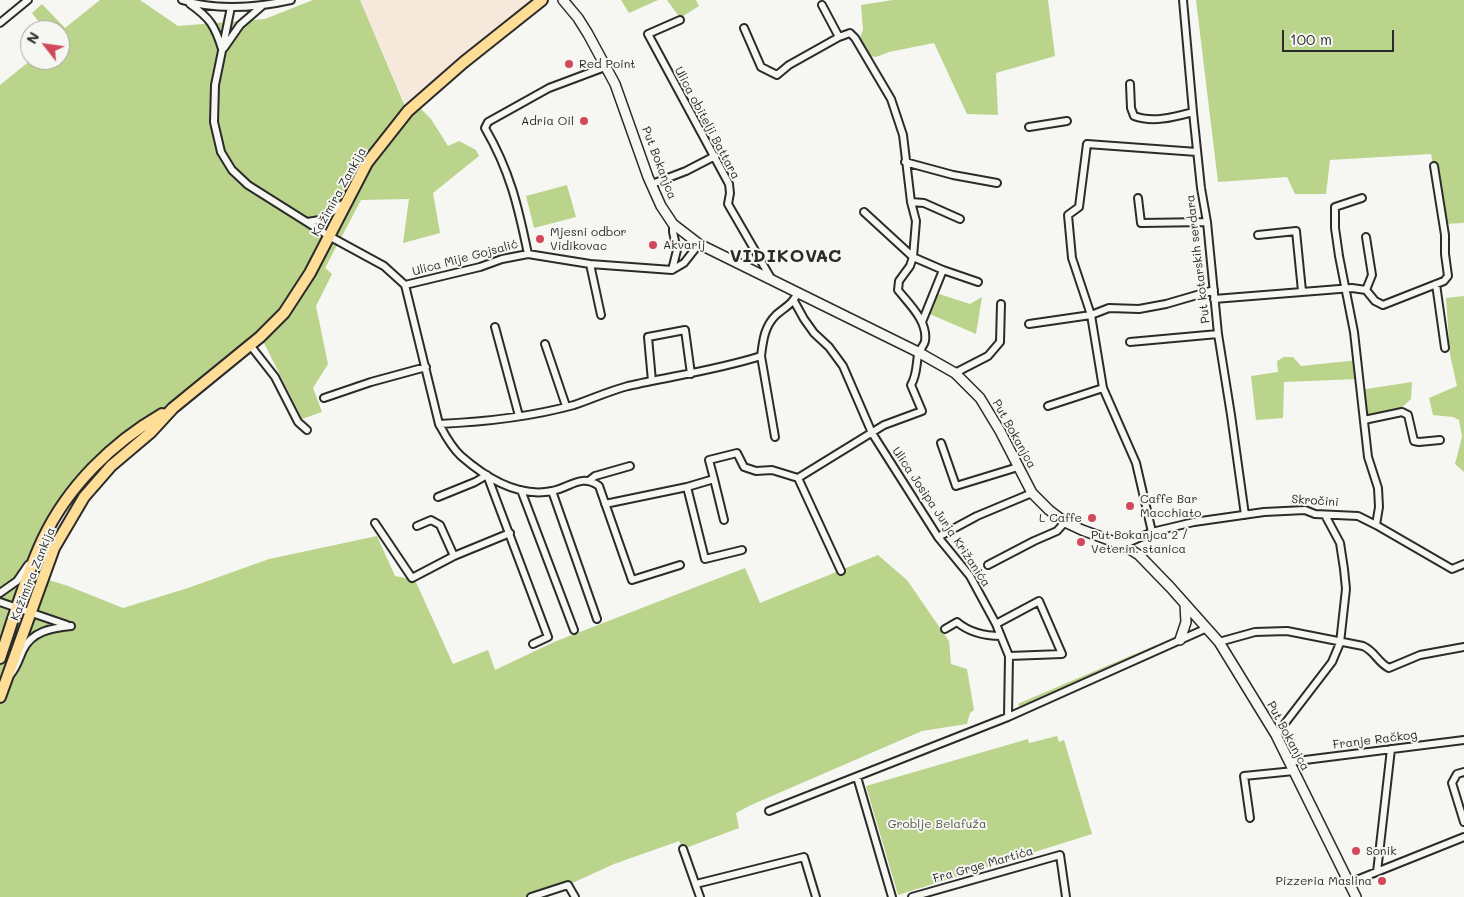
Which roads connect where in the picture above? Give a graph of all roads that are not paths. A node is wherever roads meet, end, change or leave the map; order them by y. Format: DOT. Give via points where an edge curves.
graph roads {
  1 [pos="28,0"];
  2 [pos="291,0"];
  3 [pos="542,0"];
  4 [pos="563,0"];
  5 [pos="1183,0"];
  6 [pos="184,1"];
  7 [pos="822,4"];
  8 [pos="236,5"];
  9 [pos="262,6"];
  10 [pos="680,20"];
  11 [pos="0,23"];
  12 [pos="744,28"];
  13 [pos="839,37"];
  14 [pos="222,50"];
  15 [pos="606,67"];
  16 [pos="1130,84"];
  17 [pos="1193,112"];
  18 [pos="1066,121"];
  19 [pos="1028,127"];
  20 [pos="1197,152"];
  21 [pos="715,156"];
  22 [pos="905,162"];
  23 [pos="1434,166"];
  24 [pos="997,183"];
  25 [pos="652,184"];
  26 [pos="1138,198"];
  27 [pos="1362,198"];
  28 [pos="346,202"];
  29 [pos="911,202"];
  30 [pos="864,212"];
  31 [pos="960,219"];
  32 [pos="307,222"];
  33 [pos="1206,222"];
  34 [pos="673,224"];
  35 [pos="1258,235"];
  36 [pos="329,236"];
  37 [pos="1366,237"];
  38 [pos="698,244"];
  39 [pos="528,254"];
  40 [pos="913,257"];
  41 [pos="590,264"];
  42 [pos="672,270"];
  43 [pos="944,270"];
  44 [pos="772,280"];
  45 [pos="978,282"];
  46 [pos="1436,284"];
  47 [pos="405,286"];
  48 [pos="1345,289"];
  49 [pos="1214,290"];
  50 [pos="1366,290"];
  51 [pos="1302,291"];
  52 [pos="796,296"];
  53 [pos="1214,299"];
  54 [pos="1001,304"];
  55 [pos="601,315"];
  56 [pos="1091,315"];
  57 [pos="922,322"];
  58 [pos="1029,324"];
  59 [pos="495,327"];
  60 [pos="1218,334"];
  61 [pos="1130,342"];
  62 [pos="545,344"];
  63 [pos="250,345"];
  64 [pos="1445,348"];
  65 [pos="918,352"];
  66 [pos="761,356"];
  67 [pos="426,368"];
  68 [pos="955,373"];
  69 [pos="691,374"];
  70 [pos="652,381"];
  71 [pos="1103,388"];
  72 [pos="324,398"];
  73 [pos="566,406"];
  74 [pos="1048,406"];
  75 [pos="172,408"];
  76 [pos="519,416"];
  77 [pos="1364,420"];
  78 [pos="439,424"];
  79 [pos="307,430"];
  80 [pos="872,433"];
  81 [pos="775,436"];
  82 [pos="1440,440"];
  83 [pos="941,443"];
  84 [pos="630,466"];
  85 [pos="1018,467"];
  86 [pos="487,475"];
  87 [pos="798,478"];
  88 [pos="714,479"];
  89 [pos="590,480"];
  90 [pos="687,487"];
  91 [pos="521,490"];
  92 [pos="552,491"];
  93 [pos="1032,493"];
  94 [pos="438,497"];
  95 [pos="604,504"];
  96 [pos="1245,515"];
  97 [pos="1325,515"];
  98 [pos="724,520"];
  99 [pos="1065,522"];
  100 [pos="375,523"];
  101 [pos="1376,525"];
  102 [pos="417,526"];
  103 [pos="1152,532"];
  104 [pos="510,533"];
  105 [pos="938,537"];
  106 [pos="1122,544"];
  107 [pos="742,550"];
  108 [pos="454,556"];
  109 [pos="36,558"];
  110 [pos="1464,564"];
  111 [pos="988,565"];
  112 [pos="680,566"];
  113 [pos="841,571"];
  114 [pos="0,593"];
  115 [pos="0,602"];
  116 [pos="1185,604"];
  117 [pos="18,607"];
  118 [pos="31,612"];
  119 [pos="596,619"];
  120 [pos="996,624"];
  121 [pos="1207,628"];
  122 [pos="945,629"];
  123 [pos="574,630"];
  124 [pos="1001,636"];
  125 [pos="1180,640"];
  126 [pos="1219,642"];
  127 [pos="1340,643"];
  128 [pos="533,644"];
  129 [pos="1464,647"];
  130 [pos="1009,656"];
  131 [pos="0,658"];
  132 [pos="5,682"];
  133 [pos="0,697"];
  134 [pos="1008,717"];
  135 [pos="1276,735"];
  136 [pos="1464,740"];
  137 [pos="1391,749"];
  138 [pos="1289,762"];
  139 [pos="1294,772"];
  140 [pos="1464,772"];
  141 [pos="857,777"];
  142 [pos="768,811"];
  143 [pos="1250,818"];
  144 [pos="1464,822"];
  145 [pos="1464,837"];
  146 [pos="683,849"];
  147 [pos="1377,872"];
  148 [pos="1349,883"];
  149 [pos="696,884"];
  150 [pos="531,897"];
  151 [pos="575,897"];
  152 [pos="700,897"];
  153 [pos="816,897"];
  154 [pos="892,897"];
  155 [pos="912,897"];
  156 [pos="1066,897"];
  157 [pos="1356,897"];
  1 -- 11 [label="street"];
  2 -- 9 [label="street"];
  3 -- 28 [label="main road, Kažimira Zankija" via="408,111 367,163"];
  4 -- 15 [label="main road, Put Bokanjca" via="583,26"];
  5 -- 17 [label="street, Put kotarskih serdara"];
  6 -- 8 [label="street" via="219,7"];
  6 -- 14 [label="street" via="205,14 215,26"];
  7 -- 13 [label="street"];
  8 -- 9 [label="street"];
  8 -- 14 [label="street"];
  9 -- 14 [label="street" via="240,24"];
  10 -- 21 [label="street, Ulica obitelji Battara" via="648,34"];
  12 -- 13 [label="street" via="761,67 777,75"];
  13 -- 22 [label="street" via="850,33 855,38 891,99 903,135"];
  14 -- 32 [label="street" via="215,85 214,122 221,152 232,170 248,185"];
  15 -- 25 [label="main road, Put Bokanjca"];
  15 -- 39 [label="street" via="549,88 488,122 485,128 510,179"];
  16 -- 17 [label="street" via="1134,116 1142,119 1169,118"];
  17 -- 20 [label="street, Put kotarskih serdara"];
  18 -- 19 [label="street"];
  20 -- 33 [label="street, Put kotarskih serdara"];
  20 -- 56 [label="street" via="1086,144 1079,207 1068,215 1072,258"];
  21 -- 25 [label="street"];
  21 -- 44 [label="street, Ulica obitelji Battara" via="729,184 728,204"];
  22 -- 24 [label="street"];
  22 -- 29 [label="street"];
  23 -- 46 [label="street" via="1448,276"];
  25 -- 34 [label="main road, Put Bokanjca"];
  26 -- 33 [label="street" via="1140,224"];
  27 -- 48 [label="street" via="1335,207 1335,228"];
  28 -- 32 [label="street" via="320,220"];
  28 -- 36 [label="main road, Kažimira Zankija"];
  29 -- 31 [label="street"];
  29 -- 40 [label="street" via="916,221"];
  30 -- 40 [label="street"];
  32 -- 36 [label="street"];
  33 -- 49 [label="street, Put kotarskih serdara"];
  34 -- 38 [label="main road, Put Bokanjca"];
  34 -- 42 [label="street" via="677,250"];
  35 -- 51 [label="street" via="1296,231"];
  36 -- 47 [label="street" via="384,266"];
  36 -- 63 [label="main road, Kažimira Zankija" via="290,305"];
  37 -- 50 [label="street" via="1372,275"];
  38 -- 42 [label="street" via="684,263"];
  38 -- 44 [label="main road, Put Bokanjca"];
  39 -- 41 [label="street, Ulica Mije Gojsalić"];
  39 -- 47 [label="street, Ulica Mije Gojsalić"];
  40 -- 43 [label="street"];
  40 -- 57 [label="street" via="899,281 898,290"];
  41 -- 42 [label="street, Ulica Mije Gojsalić"];
  41 -- 55 [label="street"];
  43 -- 45 [label="street"];
  43 -- 57 [label="street"];
  44 -- 52 [label="main road, Put Bokanjca"];
  46 -- 50 [label="street" via="1382,305 1375,302"];
  46 -- 64 [label="street"];
  47 -- 67 [label="street"];
  48 -- 50 [label="street"];
  48 -- 51 [label="street"];
  48 -- 77 [label="street" via="1354,332"];
  49 -- 53 [label="street, Put kotarskih serdara"];
  49 -- 56 [label="street" via="1166,304 1139,309 1109,308"];
  51 -- 53 [label="street"];
  52 -- 65 [label="main road, Put Bokanjca"];
  52 -- 66 [label="street" via="764,332"];
  52 -- 80 [label="street, Ulica Josipa Jurja Križanića" via="804,319 842,366"];
  53 -- 60 [label="street, Put kotarskih serdara"];
  54 -- 68 [label="street" via="1000,342 988,356"];
  56 -- 58 [label="street"];
  56 -- 71 [label="street"];
  57 -- 65 [label="street" via="925,343"];
  59 -- 76 [label="street"];
  60 -- 61 [label="street"];
  60 -- 96 [label="street, Put kotarskih serdara"];
  62 -- 73 [label="street"];
  63 -- 75 [label="main road, Kažimira Zankija"];
  63 -- 79 [label="street" via="275,377 298,422"];
  65 -- 68 [label="main road, Put Bokanjca"];
  65 -- 80 [label="street" via="916,377 911,386 922,411"];
  66 -- 69 [label="street"];
  66 -- 81 [label="street"];
  67 -- 72 [label="street"];
  67 -- 78 [label="street"];
  68 -- 85 [label="main road, Put Bokanjca" via="980,398"];
  69 -- 70 [label="street"];
  69 -- 70 [label="street" via="686,330 648,336"];
  70 -- 73 [label="street"];
  71 -- 74 [label="street"];
  71 -- 103 [label="street" via="1136,463"];
  73 -- 76 [label="street"];
  75 -- 109 [label="main road, Kažimira Zankija" via="124,440 87,474 62,506"];
  75 -- 118 [label="main road, Kažimira Zankija" via="150,433 111,466 84,497 54,548"];
  76 -- 78 [label="street"];
  77 -- 82 [label="street" via="1402,412 1408,415 1414,441"];
  77 -- 101 [label="street" via="1368,457 1378,488"];
  78 -- 86 [label="street" via="460,455"];
  80 -- 87 [label="street"];
  80 -- 105 [label="street, Ulica Josipa Jurja Križanića"];
  83 -- 85 [label="street" via="956,486"];
  84 -- 89 [label="street"];
  85 -- 93 [label="main road, Put Bokanjca"];
  86 -- 91 [label="street" via="510,488"];
  86 -- 94 [label="street"];
  86 -- 104 [label="street"];
  87 -- 88 [label="street" via="772,470 756,471 744,467 737,453 709,460"];
  87 -- 113 [label="street"];
  88 -- 90 [label="street"];
  88 -- 98 [label="street"];
  89 -- 92 [label="street"];
  89 -- 95 [label="street" via="598,486"];
  90 -- 95 [label="street"];
  90 -- 107 [label="street" via="704,559"];
  91 -- 92 [label="street" via="532,493"];
  91 -- 123 [label="street"];
  92 -- 119 [label="street"];
  93 -- 99 [label="main road, Put Bokanjca"];
  93 -- 105 [label="street"];
  95 -- 112 [label="street" via="632,580"];
  96 -- 97 [label="street, Skročini" via="1292,510"];
  96 -- 103 [label="street, Skročini"];
  97 -- 101 [label="street, Skročini" via="1358,516"];
  97 -- 127 [label="street" via="1340,543 1344,569 1346,589"];
  99 -- 106 [label="main road, Put Bokanjca"];
  99 -- 111 [label="street" via="1056,531"];
  100 -- 108 [label="street" via="412,578"];
  101 -- 110 [label="street, Skročini" via="1452,569"];
  102 -- 108 [label="street" via="431,520 440,525"];
  103 -- 106 [label="street, Skročini"];
  104 -- 108 [label="street"];
  104 -- 128 [label="street" via="548,637"];
  105 -- 120 [label="street, Ulica Josipa Jurja Križanića" via="970,576"];
  106 -- 116 [label="main road, Put Bokanjca" via="1139,555"];
  109 -- 114 [label="street" via="17,582"];
  109 -- 117 [label="main road, Kažimira Zankija"];
  115 -- 117 [label="street"];
  116 -- 121 [label="main road, Put Bokanjca"];
  116 -- 125 [label="main road" via="1186,622"];
  117 -- 118 [label="street"];
  117 -- 131 [label="main road, Kažimira Zankija"];
  118 -- 132 [label="main road, Kažimira Zankija"];
  118 -- 132 [label="street" via="71,626 51,628 32,638"];
  120 -- 124 [label="street, Ulica Josipa Jurja Križanića"];
  120 -- 130 [label="street" via="1039,601 1062,654"];
  121 -- 125 [label="street"];
  121 -- 126 [label="main road, Put Bokanjca"];
  122 -- 124 [label="street" via="957,622 977,633"];
  124 -- 130 [label="street, Ulica Josipa Jurja Križanića"];
  125 -- 134 [label="street"];
  126 -- 127 [label="street" via="1255,632 1287,631"];
  126 -- 135 [label="main road, Put Bokanjca"];
  127 -- 129 [label="street" via="1363,646 1373,651 1381,664 1389,668 1420,655"];
  127 -- 135 [label="street" via="1332,662"];
  130 -- 134 [label="street, Ulica Josipa Jurja Križanića"];
  132 -- 133 [label="main road, Kažimira Zankija"];
  134 -- 141 [label="street"];
  135 -- 138 [label="main road, Put Bokanjca"];
  136 -- 137 [label="street, Franje Račkog"];
  137 -- 138 [label="street, Franje Račkog"];
  137 -- 147 [label="street"];
  138 -- 139 [label="main road, Put Bokanjca"];
  139 -- 143 [label="street" via="1244,776"];
  139 -- 148 [label="main road, Put Bokanjca"];
  140 -- 144 [label="street" via="1457,774 1452,783"];
  141 -- 142 [label="street"];
  141 -- 154 [label="street"];
  145 -- 147 [label="street"];
  146 -- 149 [label="street"];
  147 -- 148 [label="street"];
  148 -- 157 [label="main road, Put Bokanjca"];
  149 -- 152 [label="street"];
  149 -- 153 [label="street" via="804,857"];
  150 -- 151 [label="street" via="568,885"];
  155 -- 156 [label="street, Fra Grge Martića" via="1060,855"];
}
